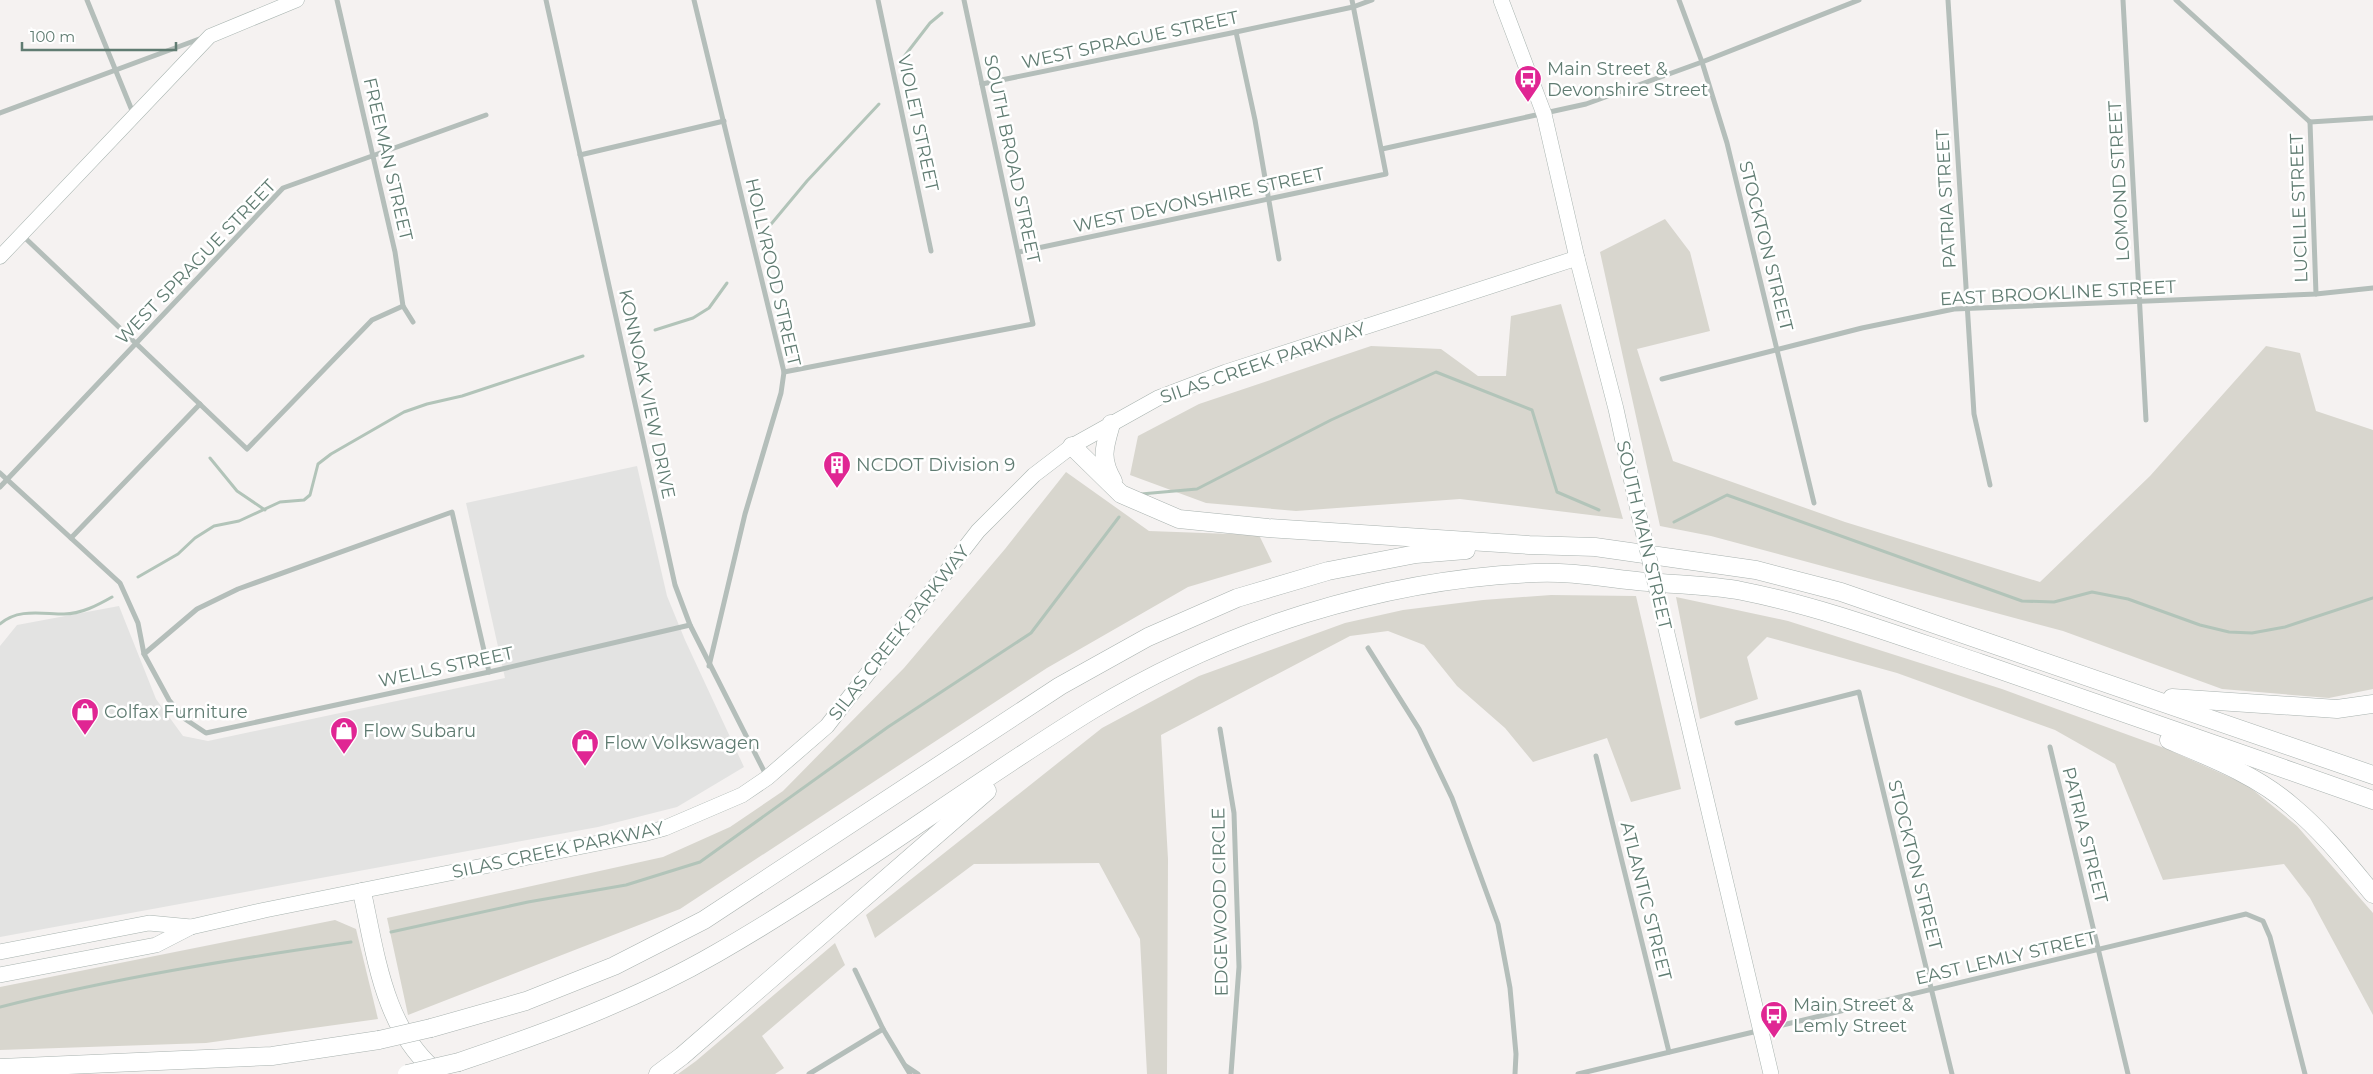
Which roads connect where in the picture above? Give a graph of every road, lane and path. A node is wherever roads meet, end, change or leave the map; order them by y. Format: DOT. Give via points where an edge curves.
graph roads {
  1 [pos="87,0"];
  2 [pos="297,0"];
  3 [pos="337,0"];
  4 [pos="546,0"];
  5 [pos="694,0"];
  6 [pos="878,0"];
  7 [pos="964,0"];
  8 [pos="1352,0"];
  9 [pos="1372,0"];
  10 [pos="1501,0"];
  11 [pos="1679,0"];
  12 [pos="1859,0"];
  13 [pos="1948,0"];
  14 [pos="2123,0"];
  15 [pos="2176,0"];
  16 [pos="1353,7"];
  17 [pos="1236,32"];
  18 [pos="210,36"];
  19 [pos="1702,62"];
  20 [pos="114,70"];
  21 [pos="982,84"];
  22 [pos="0,113"];
  23 [pos="134,114"];
  24 [pos="1544,114"];
  25 [pos="486,115"];
  26 [pos="2373,118"];
  27 [pos="724,121"];
  28 [pos="2310,122"];
  29 [pos="1382,148"];
  30 [pos="374,154"];
  31 [pos="580,155"];
  32 [pos="1268,200"];
  33 [pos="21,235"];
  34 [pos="931,251"];
  35 [pos="1019,252"];
  36 [pos="0,257"];
  37 [pos="1576,258"];
  38 [pos="1279,259"];
  39 [pos="2373,288"];
  40 [pos="2316,294"];
  41 [pos="2138,301"];
  42 [pos="403,306"];
  43 [pos="1966,310"];
  44 [pos="413,322"];
  45 [pos="136,343"];
  46 [pos="1777,350"];
  47 [pos="784,372"];
  48 [pos="1662,379"];
  49 [pos="200,404"];
  50 [pos="2146,420"];
  51 [pos="1111,424"];
  52 [pos="1072,446"];
  53 [pos="0,473"];
  54 [pos="7,480"];
  55 [pos="1990,485"];
  56 [pos="0,487"];
  57 [pos="1121,494"];
  58 [pos="1814,503"];
  59 [pos="71,538"];
  60 [pos="1529,545"];
  61 [pos="690,625"];
  62 [pos="1368,648"];
  63 [pos="144,654"];
  64 [pos="709,666"];
  65 [pos="489,672"];
  66 [pos="2067,693"];
  67 [pos="2150,696"];
  68 [pos="2373,704"];
  69 [pos="1737,723"];
  70 [pos="1220,729"];
  71 [pos="1040,744"];
  72 [pos="2050,747"];
  73 [pos="1596,756"];
  74 [pos="2373,775"];
  75 [pos="767,778"];
  76 [pos="2373,800"];
  77 [pos="362,892"];
  78 [pos="2373,894"];
  79 [pos="191,927"];
  80 [pos="2098,950"];
  81 [pos="0,952"];
  82 [pos="855,970"];
  83 [pos="0,975"];
  84 [pos="1932,989"];
  85 [pos="883,1029"];
  86 [pos="1761,1031"];
  87 [pos="1669,1052"];
  88 [pos="904,1065"];
  89 [pos="0,1068"];
  90 [pos="407,1074"];
  91 [pos="438,1074"];
  92 [pos="658,1074"];
  93 [pos="808,1074"];
  94 [pos="910,1074"];
  95 [pos="918,1074"];
  96 [pos="1231,1074"];
  97 [pos="1515,1074"];
  98 [pos="1578,1074"];
  99 [pos="1771,1074"];
  100 [pos="1952,1074"];
  101 [pos="2128,1074"];
  102 [pos="2305,1074"];
  1 -- 20 [label="street"];
  2 -- 18 [label="street"];
  3 -- 30 [label="street, FREEMAN STREET"];
  4 -- 31 [label="street, KONNOAK VIEW DRIVE"];
  5 -- 27 [label="street, HOLLYROOD STREET"];
  6 -- 34 [label="street, VIOLET STREET"];
  7 -- 21 [label="street, SOUTH BROAD STREET"];
  8 -- 16 [label="street"];
  9 -- 16 [label="street, WEST SPRAGUE STREET"];
  10 -- 24 [label="main road, SOUTH MAIN STREET"];
  11 -- 19 [label="street, STOCKTON STREET"];
  12 -- 19 [label="street"];
  13 -- 43 [label="street, PATRIA STREET"];
  14 -- 41 [label="street, LOMOND STREET"];
  15 -- 28 [label="street"];
  16 -- 17 [label="street, WEST SPRAGUE STREET"];
  16 -- 29 [label="street"];
  17 -- 21 [label="street, WEST SPRAGUE STREET"];
  17 -- 32 [label="street"];
  18 -- 20 [label="street"];
  18 -- 23 [label="street"];
  19 -- 24 [label="street" via="1586,104"];
  19 -- 46 [label="street, STOCKTON STREET" via="1727,143"];
  20 -- 22 [label="street"];
  20 -- 23 [label="street"];
  21 -- 35 [label="street, SOUTH BROAD STREET"];
  23 -- 33 [label="street"];
  24 -- 29 [label="street"];
  24 -- 37 [label="main road, SOUTH MAIN STREET"];
  25 -- 30 [label="street, WEST SPRAGUE STREET"];
  26 -- 28 [label="street"];
  27 -- 31 [label="street"];
  27 -- 47 [label="street, HOLLYROOD STREET"];
  28 -- 40 [label="street, LUCILLE STREET"];
  29 -- 32 [label="street, WEST DEVONSHIRE STREET" via="1386,174"];
  30 -- 42 [label="street, FREEMAN STREET"];
  30 -- 45 [label="street, WEST SPRAGUE STREET" via="282,188"];
  31 -- 61 [label="street, KONNOAK VIEW DRIVE" via="675,585"];
  32 -- 35 [label="street, WEST DEVONSHIRE STREET"];
  32 -- 38 [label="street"];
  33 -- 36 [label="street"];
  33 -- 45 [label="street"];
  35 -- 47 [label="street, SOUTH BROAD STREET" via="1033,324"];
  37 -- 51 [label="main road, SILAS CREEK PARKWAY" via="1226,372 1158,398"];
  37 -- 86 [label="main road, SOUTH MAIN STREET, bridge" via="1616,409"];
  39 -- 40 [label="street, EAST BROOKLINE STREET"];
  40 -- 41 [label="street, EAST BROOKLINE STREET"];
  41 -- 43 [label="street, EAST BROOKLINE STREET"];
  41 -- 50 [label="street, LOMOND STREET"];
  42 -- 44 [label="street, FREEMAN STREET"];
  42 -- 49 [label="street" via="372,320 247,449"];
  43 -- 46 [label="street, EAST BROOKLINE STREET" via="1954,309 1862,328"];
  43 -- 55 [label="street, PATRIA STREET" via="1974,414"];
  45 -- 49 [label="street"];
  45 -- 54 [label="street, WEST SPRAGUE STREET"];
  46 -- 48 [label="street, EAST BROOKLINE STREET"];
  46 -- 58 [label="street, STOCKTON STREET"];
  47 -- 64 [label="street, HOLLYROOD STREET" via="781,393 745,514"];
  49 -- 59 [label="street"];
  51 -- 52 [label="main road, SILAS CREEK PARKWAY"];
  51 -- 57 [label="highway" via="1104,450 1106,468"];
  52 -- 57 [label="highway"];
  52 -- 75 [label="main road, SILAS CREEK PARKWAY" via="1034,475 978,531 827,726"];
  53 -- 54 [label="street"];
  54 -- 56 [label="street, WEST SPRAGUE STREET"];
  54 -- 59 [label="street"];
  57 -- 60 [label="highway" via="1179,519"];
  59 -- 63 [label="street" via="120,583 138,623"];
  60 -- 67 [label="highway" via="1595,547 1756,570 1841,592"];
  60 -- 89 [label="highway, bridge" via="1416,554 1328,571 1237,598 1148,637 1060,686 704,920 614,966 535,998 379,1040 272,1056"];
  61 -- 64 [label="street, KONNOAK VIEW DRIVE"];
  61 -- 65 [label="street, WELLS STREET"];
  62 -- 97 [label="street" via="1419,729 1452,798 1498,924 1510,988"];
  63 -- 65 [label="street, WELLS STREET" via="168,700 185,719 206,733"];
  63 -- 65 [label="street" via="197,609 238,589 452,512"];
  64 -- 75 [label="street, KONNOAK VIEW DRIVE"];
  66 -- 71 [label="highway" via="1841,616 1739,590 1538,572 1435,583 1353,600 1262,628 1174,665 1094,709"];
  66 -- 76 [label="highway"];
  66 -- 78 [label="highway" via="2126,723 2210,757 2260,782 2293,806"];
  67 -- 68 [label="highway" via="2337,709"];
  67 -- 74 [label="highway"];
  69 -- 84 [label="street, STOCKTON STREET" via="1859,692"];
  70 -- 96 [label="street, EDGEWOOD CIRCLE" via="1234,814 1239,967"];
  71 -- 90 [label="highway, bridge" via="792,908 713,956 629,998 542,1034 459,1062"];
  71 -- 92 [label="highway"];
  72 -- 80 [label="street, PATRIA STREET"];
  73 -- 87 [label="street, ATLANTIC STREET"];
  75 -- 77 [label="main road, SILAS CREEK PARKWAY" via="733,799 666,828"];
  77 -- 79 [label="main road, SILAS CREEK PARKWAY"];
  77 -- 91 [label="highway" via="384,988 396,1021 421,1060"];
  79 -- 81 [label="main road, SILAS CREEK PARKWAY" via="149,923"];
  79 -- 83 [label="main road, SILAS CREEK PARKWAY" via="156,945"];
  80 -- 84 [label="street, EAST LEMLY STREET"];
  80 -- 101 [label="street, PATRIA STREET"];
  80 -- 102 [label="street, EAST LEMLY STREET" via="2246,914 2263,921 2270,937"];
  82 -- 85 [label="street"];
  84 -- 86 [label="street, EAST LEMLY STREET"];
  84 -- 100 [label="street, STOCKTON STREET"];
  85 -- 88 [label="street"];
  85 -- 93 [label="street"];
  86 -- 87 [label="street, EAST LEMLY STREET"];
  86 -- 99 [label="main road, SOUTH MAIN STREET"];
  87 -- 98 [label="street, EAST LEMLY STREET"];
  88 -- 94 [label="street"];
  88 -- 95 [label="street"];
}
